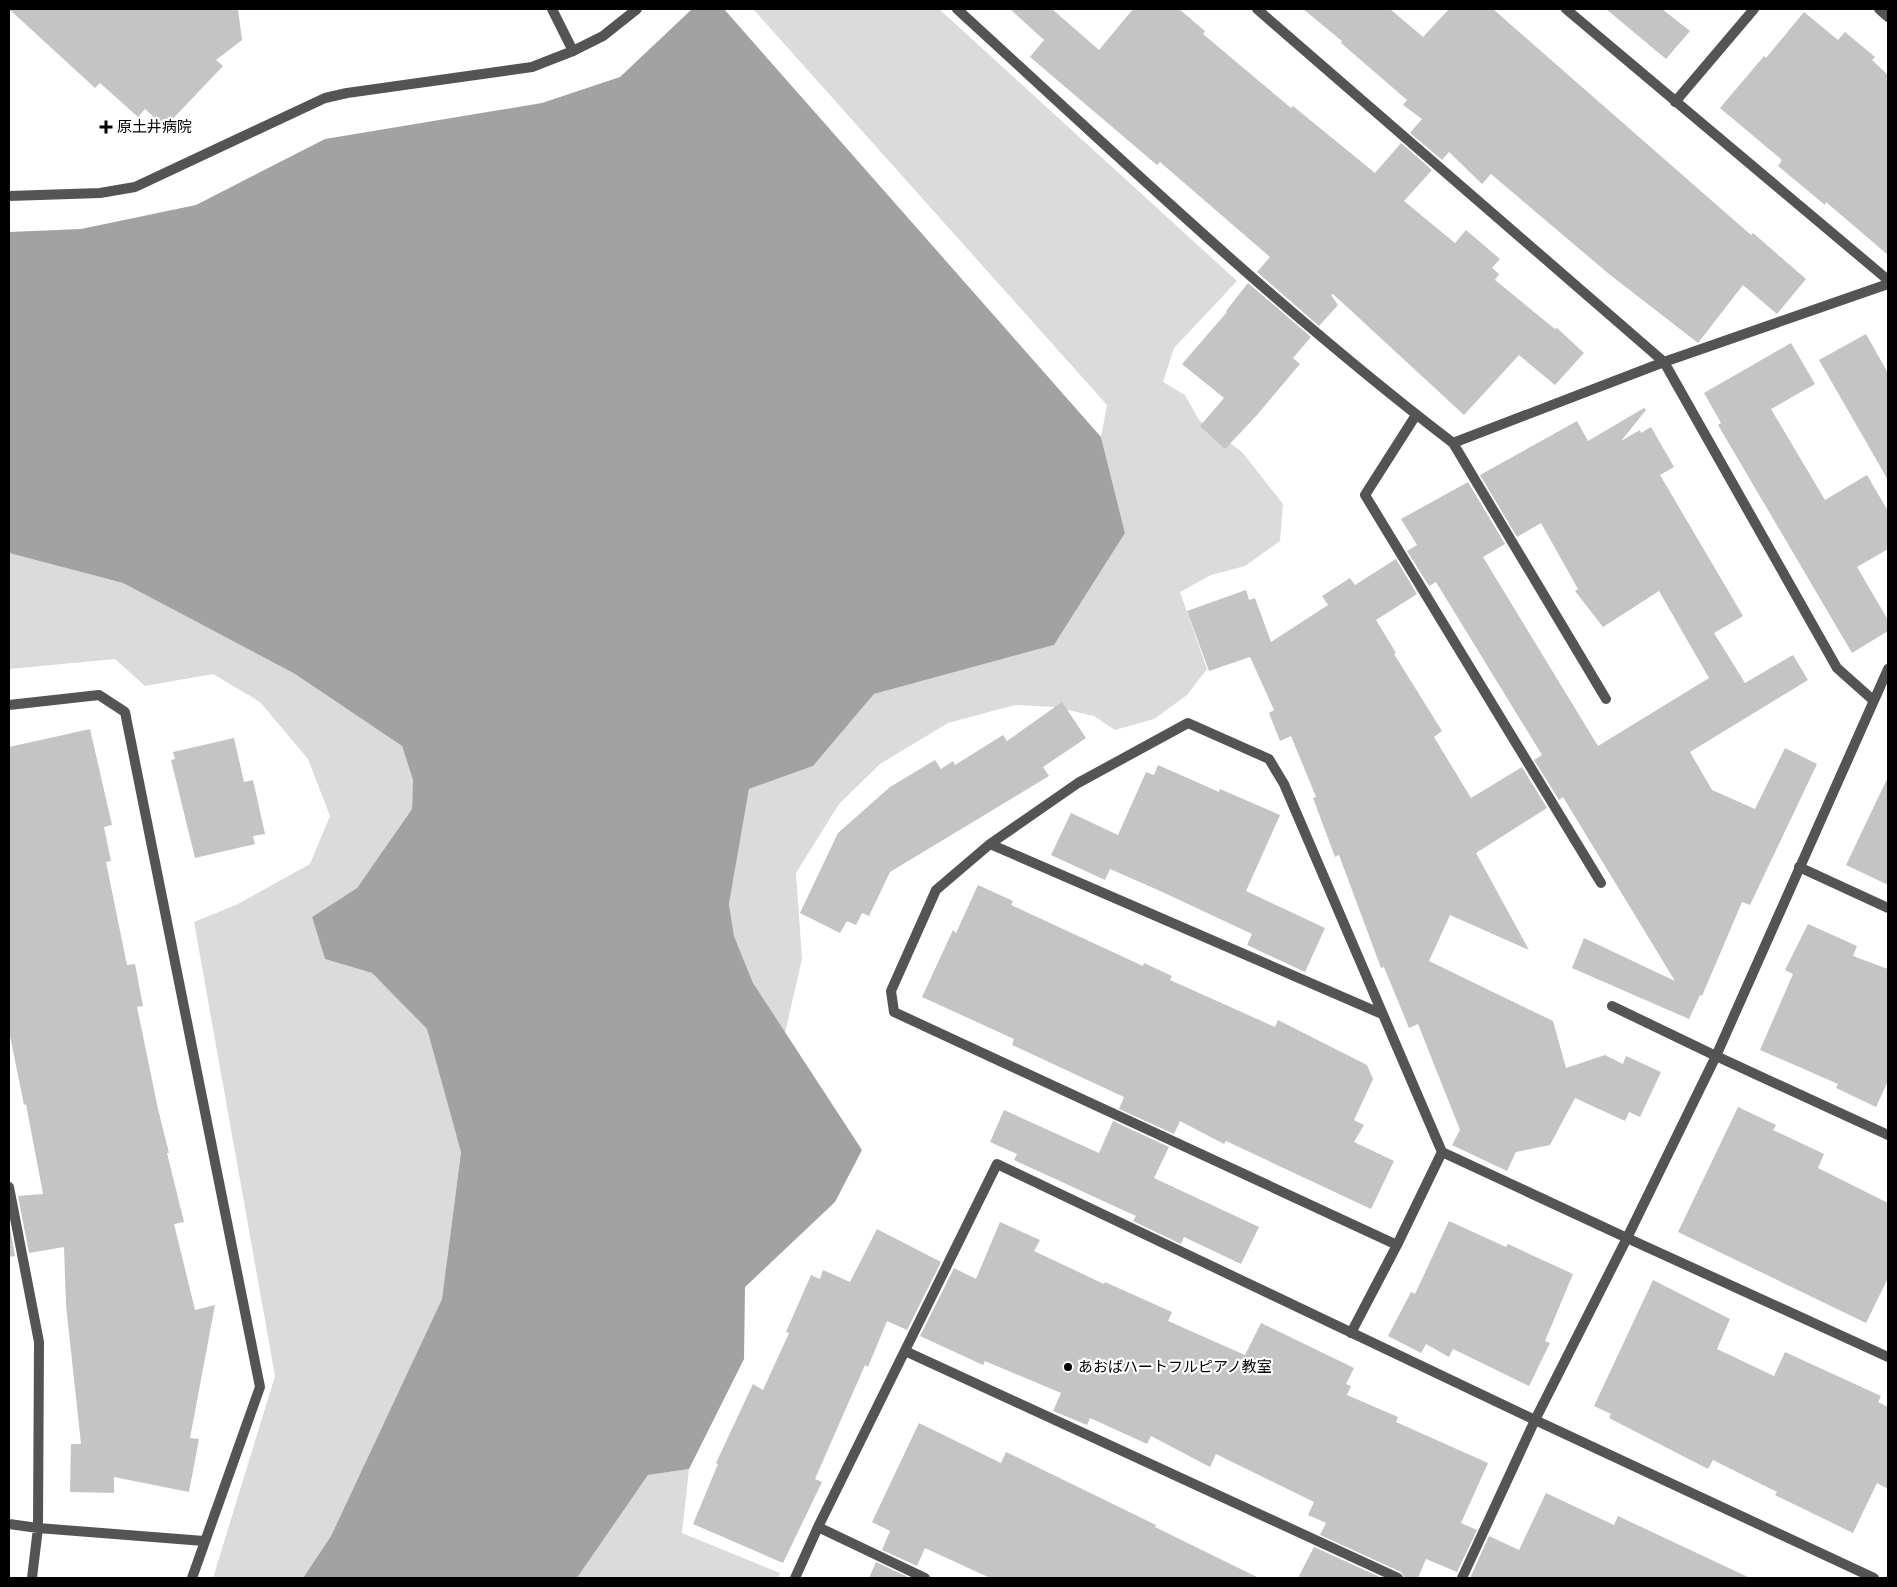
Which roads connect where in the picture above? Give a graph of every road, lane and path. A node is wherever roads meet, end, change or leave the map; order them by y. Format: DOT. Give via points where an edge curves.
graph roads {
  1 [pos="552,9"];
  2 [pos="637,9"];
  3 [pos="957,9"];
  4 [pos="1257,9"];
  5 [pos="1566,9"];
  6 [pos="1754,9"];
  7 [pos="1879,9"];
  8 [pos="1888,17"];
  9 [pos="573,51"];
  10 [pos="1675,102"];
  11 [pos="9,196"];
  12 [pos="1888,282"];
  13 [pos="1664,362"];
  14 [pos="1416,415"];
  15 [pos="1452,444"];
  16 [pos="1888,669"];
  17 [pos="1606,699"];
  18 [pos="1874,700"];
  19 [pos="9,705"];
  20 [pos="990,844"];
  21 [pos="1799,866"];
  22 [pos="1600,883"];
  23 [pos="1888,908"];
  24 [pos="1612,1006"];
  25 [pos="1382,1014"];
  26 [pos="1716,1056"];
  27 [pos="1888,1135"];
  28 [pos="1442,1152"];
  29 [pos="9,1187"];
  30 [pos="1627,1238"];
  31 [pos="1397,1245"];
  32 [pos="1351,1333"];
  33 [pos="905,1352"];
  34 [pos="1888,1356"];
  35 [pos="1535,1420"];
  36 [pos="9,1524"];
  37 [pos="818,1527"];
  38 [pos="38,1528"];
  39 [pos="204,1541"];
  40 [pos="32,1578"];
  41 [pos="192,1578"];
  42 [pos="795,1578"];
  43 [pos="925,1578"];
  44 [pos="1398,1578"];
  45 [pos="1462,1578"];
  46 [pos="1874,1578"];
  1 -- 9 [label="street"];
  2 -- 9 [label="street" via="603,36"];
  3 -- 14 [label="street" via="1239,267"];
  4 -- 13 [label="street"];
  5 -- 10 [label="street"];
  6 -- 10 [label="street"];
  7 -- 8 [label="street"];
  9 -- 11 [label="street" via="532,67 325,98 135,187 100,193"];
  10 -- 12 [label="street"];
  12 -- 13 [label="street"];
  13 -- 15 [label="street"];
  13 -- 18 [label="street" via="1837,668"];
  14 -- 15 [label="street"];
  14 -- 22 [label="street" via="1365,495"];
  15 -- 17 [label="street"];
  16 -- 18 [label="street"];
  18 -- 21 [label="street"];
  19 -- 39 [label="street" via="99,695 125,712 260,1387"];
  20 -- 25 [label="street"];
  20 -- 25 [label="street" via="1078,783 1188,723 1270,759 1284,784"];
  20 -- 31 [label="street" via="936,890 891,991 894,1012"];
  21 -- 23 [label="street"];
  21 -- 26 [label="street"];
  24 -- 26 [label="street"];
  25 -- 28 [label="street"];
  26 -- 27 [label="street"];
  26 -- 30 [label="street"];
  28 -- 30 [label="street"];
  28 -- 31 [label="street"];
  29 -- 38 [label="street" via="38,1342"];
  30 -- 34 [label="street"];
  30 -- 35 [label="street"];
  31 -- 32 [label="street"];
  32 -- 33 [label="street" via="997,1164"];
  32 -- 35 [label="street"];
  33 -- 37 [label="street"];
  33 -- 44 [label="street"];
  35 -- 45 [label="street"];
  35 -- 46 [label="street"];
  36 -- 38 [label="street"];
  37 -- 42 [label="street"];
  37 -- 43 [label="street"];
  38 -- 39 [label="street"];
  38 -- 40 [label="street"];
  39 -- 41 [label="street"];
}
